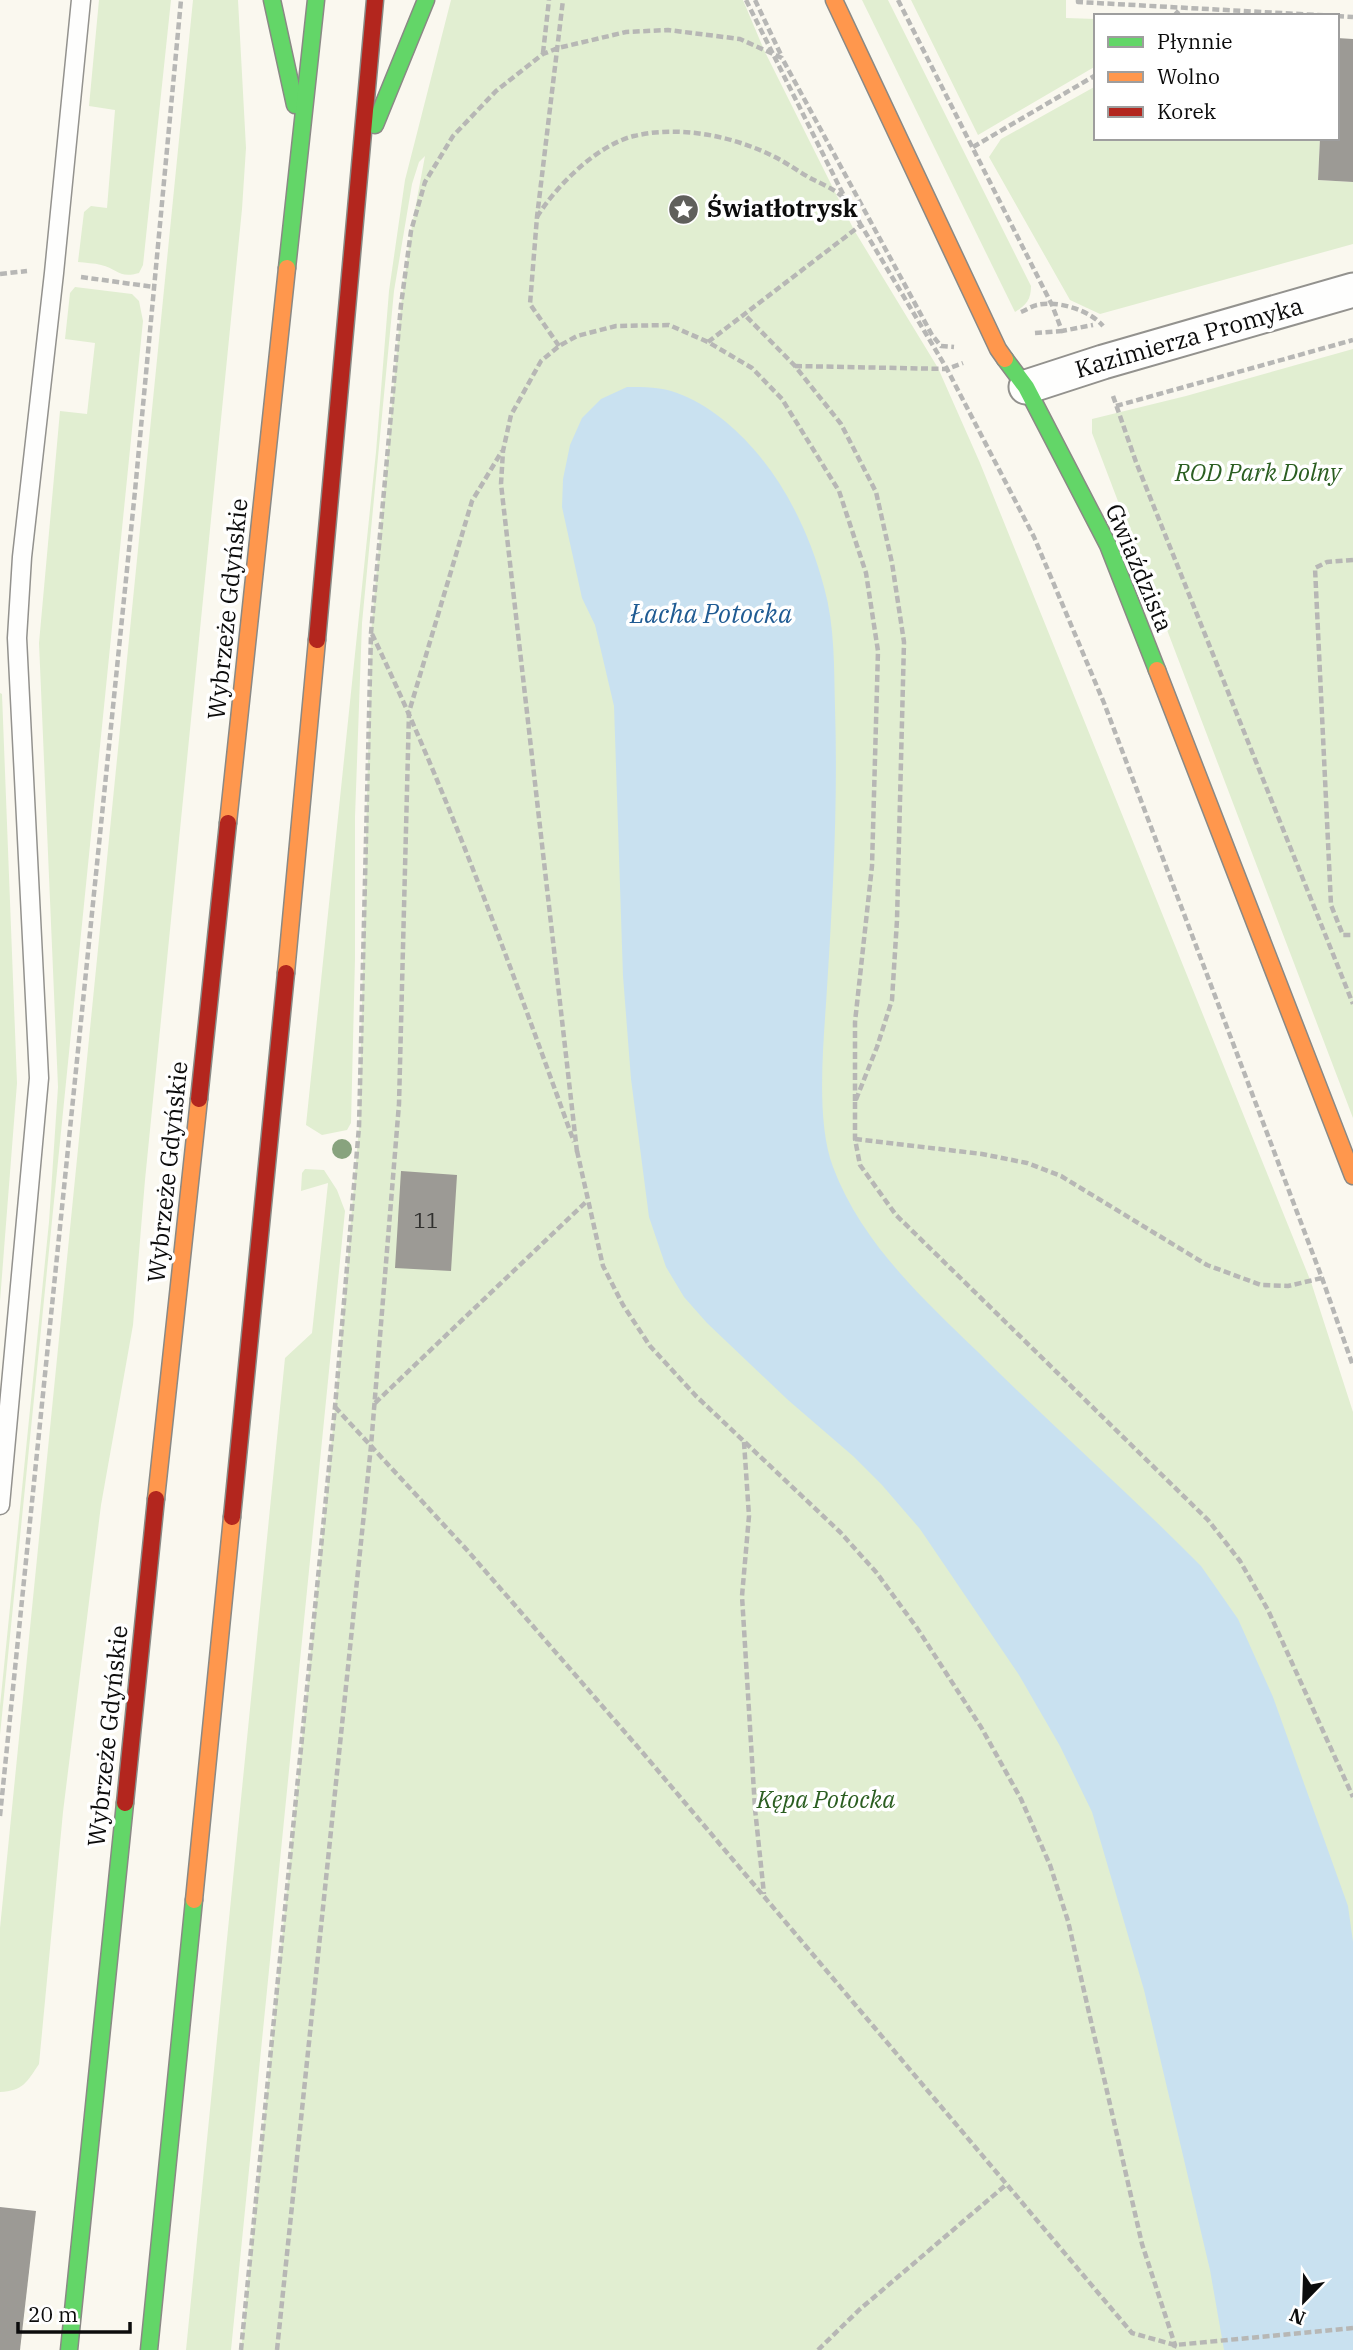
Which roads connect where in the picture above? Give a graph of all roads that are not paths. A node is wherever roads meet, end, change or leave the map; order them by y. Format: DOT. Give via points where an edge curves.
graph roads {
  1 [pos="81,0"];
  2 [pos="272,0"];
  3 [pos="316,0"];
  4 [pos="375,0"];
  5 [pos="426,0"];
  6 [pos="834,0"];
  7 [pos="303,138"];
  8 [pos="358,170"];
  9 [pos="1353,290"];
  10 [pos="1026,387"];
  11 [pos="8,638"];
  12 [pos="1353,1175"];
  13 [pos="0,1505"];
  14 [pos="69,2350"];
  15 [pos="149,2350"];
  1 -- 11 [label="lane" via="22,557"];
  2 -- 7 [label="main road"];
  3 -- 7 [label="main road, Wybrzeże Gdyńskie"];
  4 -- 8 [label="main road"];
  5 -- 8 [label="main road"];
  6 -- 10 [label="main road, Gwiaździsta" via="998,349"];
  7 -- 14 [label="main road, Wybrzeże Gdyńskie"];
  8 -- 15 [label="main road" via="292,910"];
  9 -- 10 [label="street, Kazimierza Promyka"];
  10 -- 12 [label="main road, Gwiaździsta" via="1108,544"];
  11 -- 13 [label="lane" via="39,1078"];
}
